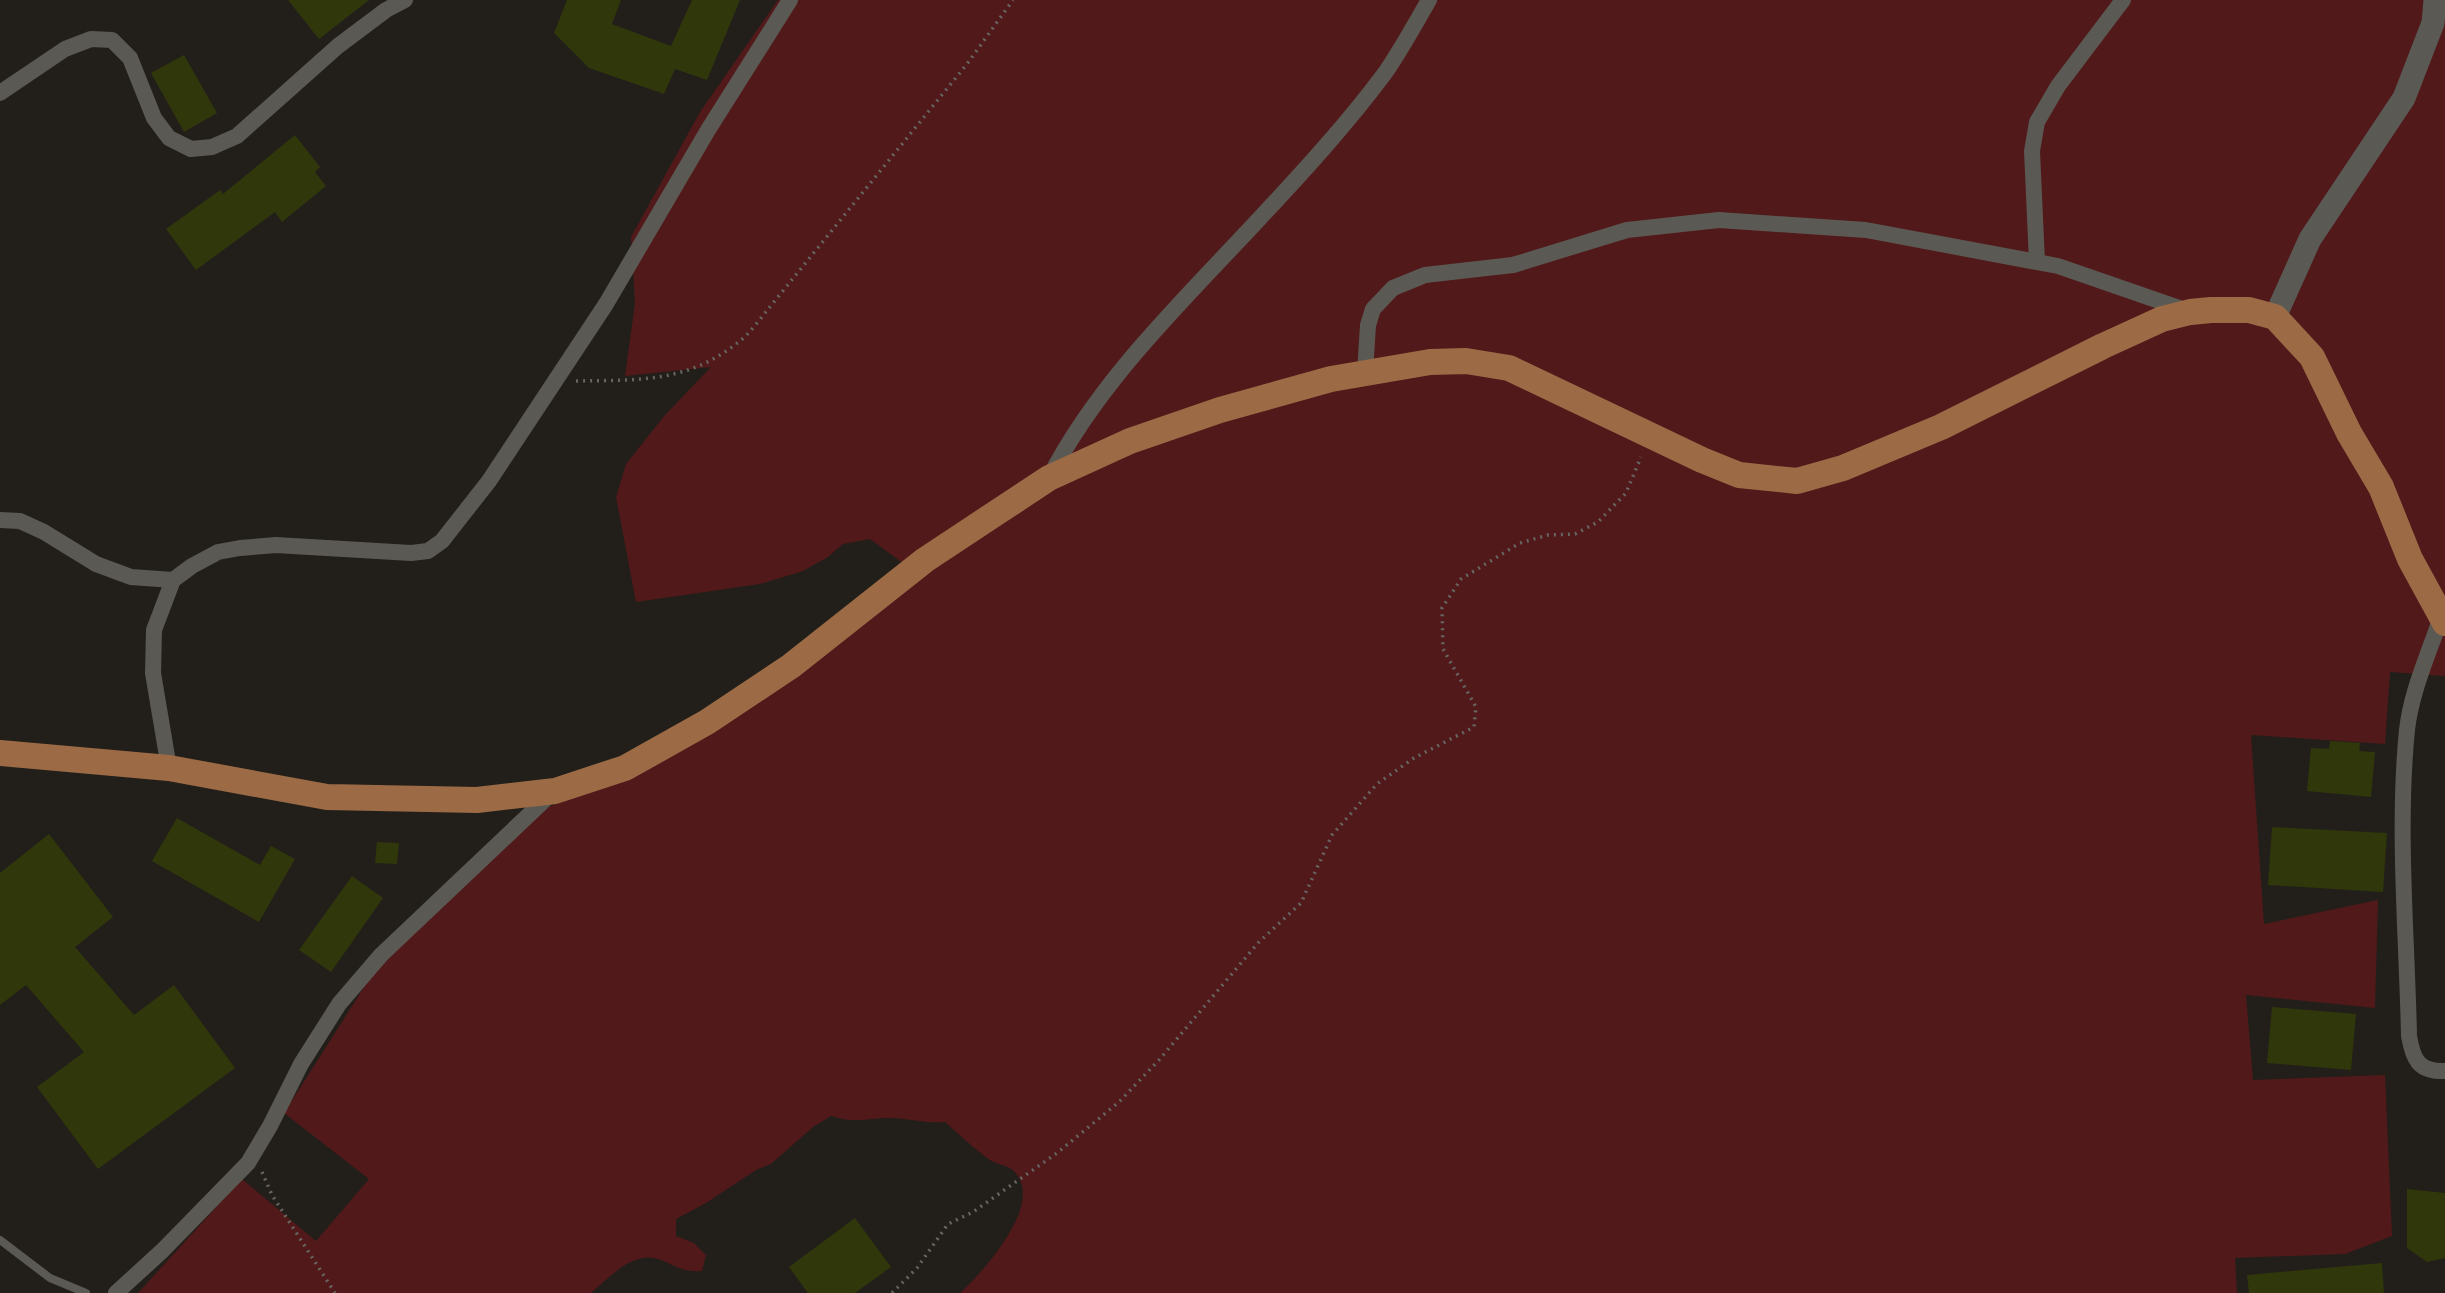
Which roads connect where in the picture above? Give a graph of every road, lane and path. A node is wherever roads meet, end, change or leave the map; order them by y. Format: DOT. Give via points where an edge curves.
graph roads {
  1 [pos="405,0"];
  2 [pos="790,0"];
  3 [pos="1013,0"];
  4 [pos="1429,0"];
  5 [pos="2123,0"];
  6 [pos="2435,0"];
  7 [pos="0,93"];
  8 [pos="2037,262"];
  9 [pos="2190,312"];
  10 [pos="2275,317"];
  11 [pos="1365,373"];
  12 [pos="557,381"];
  13 [pos="1653,436"];
  14 [pos="1049,478"];
  15 [pos="0,520"];
  16 [pos="173,580"];
  17 [pos="2443,620"];
  18 [pos="0,753"];
  19 [pos="169,768"];
  20 [pos="555,791"];
  21 [pos="2445,1071"];
  22 [pos="254,1154"];
  23 [pos="0,1238"];
  24 [pos="86,1293"];
  25 [pos="116,1293"];
  26 [pos="335,1293"];
  27 [pos="892,1293"];
  1 -- 7 [label="street" via="338,46 237,136 212,147 191,149 169,138 155,118 130,58 113,40 91,39 65,49"];
  2 -- 12 [label="street"];
  3 -- 12 [label="path" via="967,64 738,344 702,366 651,380"];
  4 -- 14 [label="street" via="1385,71 1323,148 1142,347 1079,427"];
  5 -- 8 [label="street" via="2058,86 2037,122 2032,151"];
  6 -- 10 [label="street" via="2433,23 2404,97 2310,239"];
  8 -- 9 [label="street"];
  8 -- 11 [label="street" via="1866,230 1719,220 1627,230 1513,265 1425,275 1393,288 1373,309"];
  9 -- 10 [label="main road" via="2249,310"];
  9 -- 13 [label="main road" via="2162,319 2103,346 1894,448 1797,481 1739,475"];
  10 -- 17 [label="main road" via="2312,357 2381,487 2410,559"];
  11 -- 13 [label="main road" via="1430,362 1466,361 1509,368"];
  11 -- 14 [label="main road" via="1220,410 1130,440"];
  12 -- 16 [label="street" via="489,481 442,541 428,551 275,545 240,548 218,552"];
  13 -- 27 [label="path" via="1626,494 1598,522 1575,534 1520,543 1461,579 1442,608 1444,649 1476,707 1474,727 1414,758 1377,784 1332,835 1301,903 1258,943 1119,1102 1058,1153 948,1224 917,1268"];
  14 -- 20 [label="main road" via="925,560 791,666 707,722 625,768"];
  15 -- 16 [label="street" via="20,521 96,564 131,577"];
  16 -- 19 [label="street" via="154,630 153,673"];
  17 -- 21 [label="street" via="2407,729 2404,824 2409,1036 2413,1057 2421,1066"];
  18 -- 19 [label="main road"];
  19 -- 20 [label="main road" via="327,797 477,800"];
  20 -- 22 [label="street" via="381,955 339,1004"];
  22 -- 25 [label="street"];
  22 -- 26 [label="path" via="272,1195"];
  23 -- 24 [label="lane" via="50,1278"];
}
